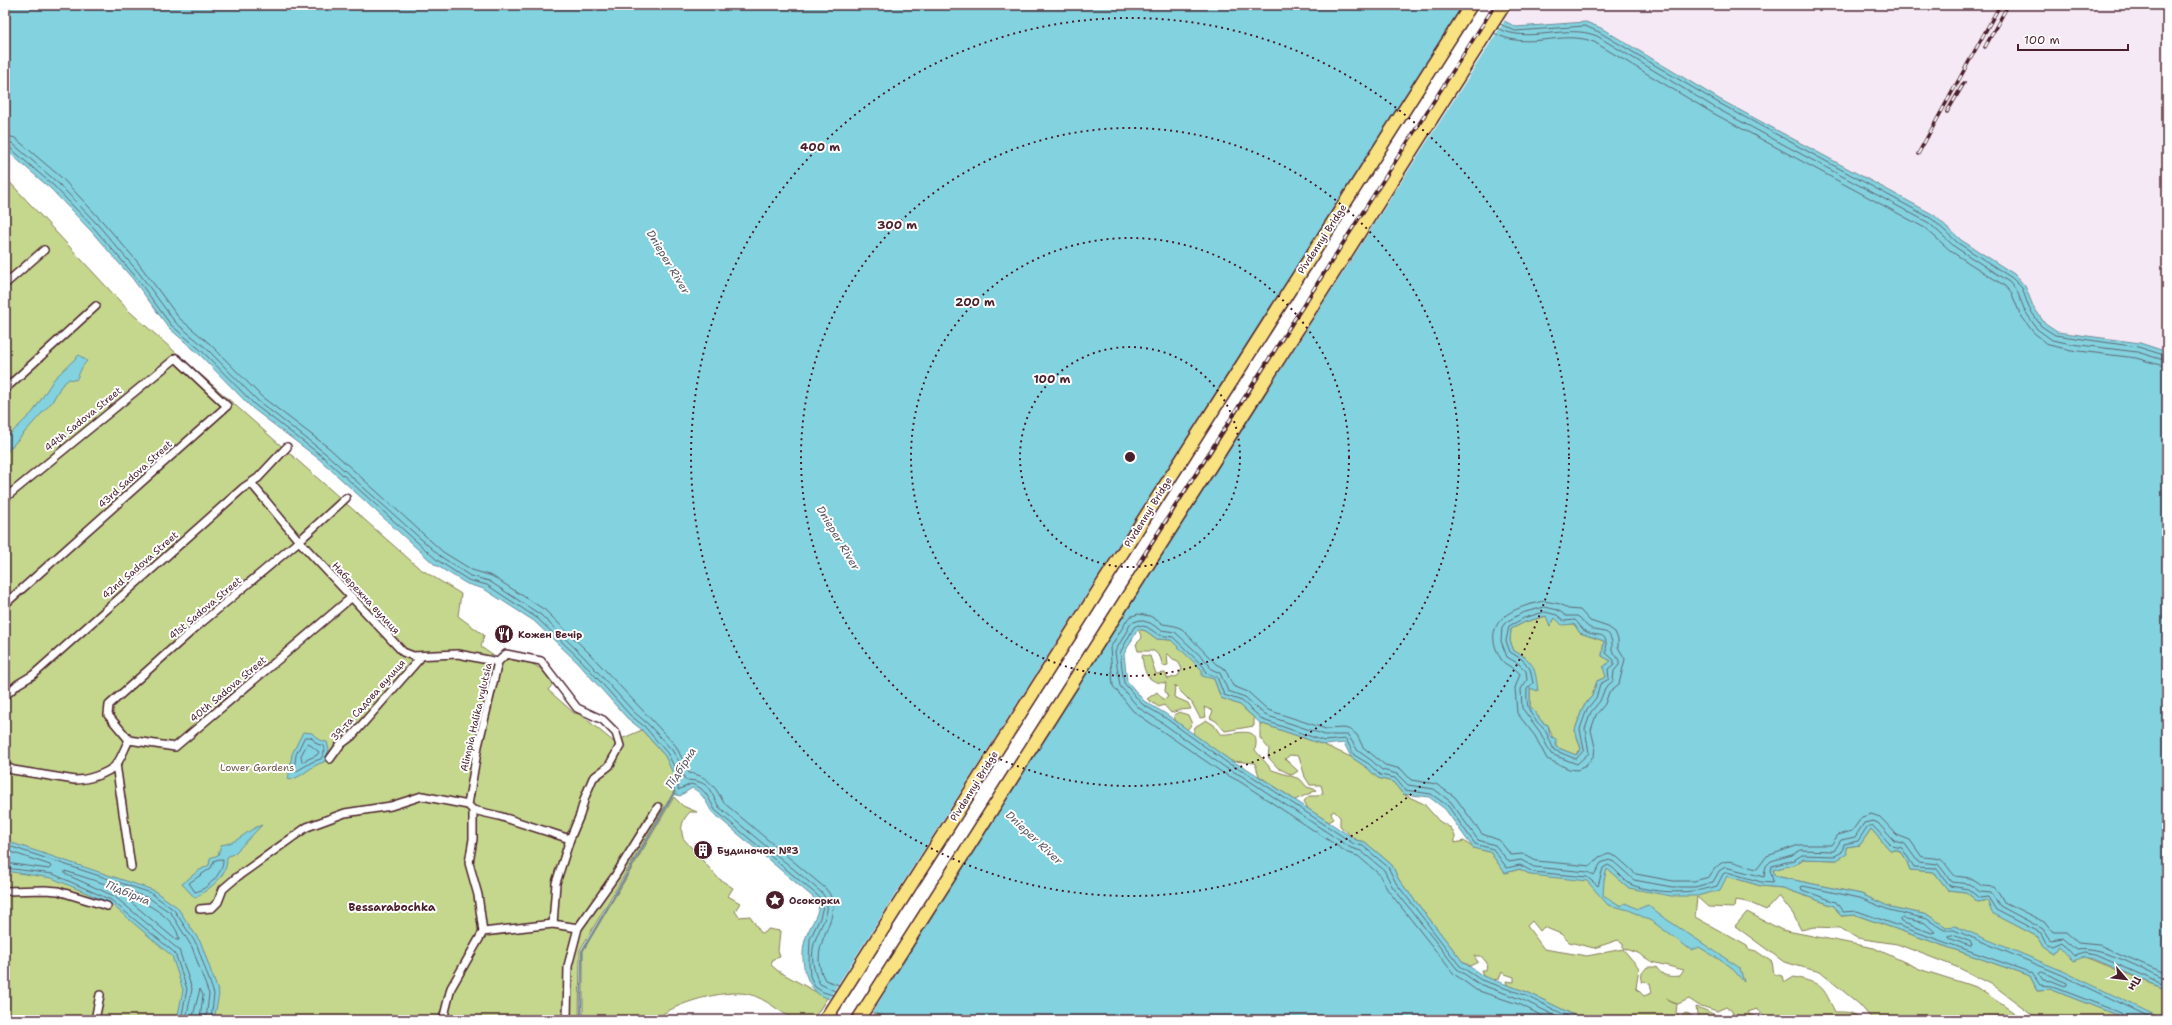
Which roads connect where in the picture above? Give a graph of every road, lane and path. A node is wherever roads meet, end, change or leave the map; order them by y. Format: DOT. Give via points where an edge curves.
graph roads {
  1 [pos="1471,5"];
  2 [pos="1504,5"];
  3 [pos="44,250"];
  4 [pos="5,284"];
  5 [pos="96,306"];
  6 [pos="176,358"];
  7 [pos="5,389"];
  8 [pos="287,447"];
  9 [pos="251,483"];
  10 [pos="5,498"];
  11 [pos="346,498"];
  12 [pos="299,541"];
  13 [pos="352,597"];
  14 [pos="5,604"];
  15 [pos="422,656"];
  16 [pos="498,662"];
  17 [pos="5,696"];
  18 [pos="129,740"];
  19 [pos="330,759"];
  20 [pos="116,764"];
  21 [pos="5,766"];
  22 [pos="658,807"];
  23 [pos="471,808"];
  24 [pos="570,839"];
  25 [pos="131,867"];
  26 [pos="5,891"];
  27 [pos="107,906"];
  28 [pos="200,909"];
  29 [pos="553,924"];
  30 [pos="578,928"];
  31 [pos="483,932"];
  32 [pos="100,995"];
  33 [pos="95,1020"];
  34 [pos="443,1020"];
  35 [pos="567,1020"];
  36 [pos="825,1020"];
  37 [pos="858,1020"];
  1 -- 36 [label="highway, Pivdennyi Bridge"];
  2 -- 37 [label="highway"];
  3 -- 4 [label="street"];
  5 -- 7 [label="street"];
  6 -- 10 [label="street, 44th Sadova Street"];
  6 -- 14 [label="street, 43rd Sadova Street" via="226,406"];
  8 -- 9 [label="street, 42nd Sadova Street"];
  9 -- 12 [label="street, Набережна вулиця"];
  9 -- 17 [label="street, 42nd Sadova Street"];
  11 -- 12 [label="street, 41st Sadova Street"];
  12 -- 13 [label="street, Набережна вулиця"];
  12 -- 18 [label="street, 41st Sadova Street" via="194,629 110,705 108,715"];
  13 -- 15 [label="street, Набережна вулиця" via="403,652 412,656"];
  13 -- 18 [label="street, 40th Sadova Street" via="175,747"];
  15 -- 16 [label="street, Набережна вулиця" via="458,654"];
  15 -- 19 [label="street, 39-та Садова вулиця"];
  16 -- 23 [label="street, Alimpia Halika vylutsia" via="478,746"];
  16 -- 24 [label="street, Alimpia Halika vylutsia" via="506,654 541,661 577,708 603,720 616,733 620,746 609,766 593,778"];
  18 -- 20 [label="street"];
  20 -- 21 [label="street" via="106,771 82,780 13,770"];
  20 -- 25 [label="street"];
  22 -- 30 [label="street" via="636,845"];
  23 -- 24 [label="street"];
  23 -- 28 [label="street" via="422,796 391,806 345,812 314,825 237,877 223,889 218,902 212,908"];
  23 -- 31 [label="street, Alimpia Halika vylutsia" via="473,839 470,863"];
  24 -- 29 [label="street, Alimpia Halika vylutsia" via="556,883"];
  26 -- 27 [label="street" via="58,891"];
  29 -- 30 [label="street"];
  29 -- 31 [label="street"];
  30 -- 35 [label="street" via="568,966"];
  31 -- 34 [label="street" via="451,988"];
  32 -- 33 [label="street"];
}
